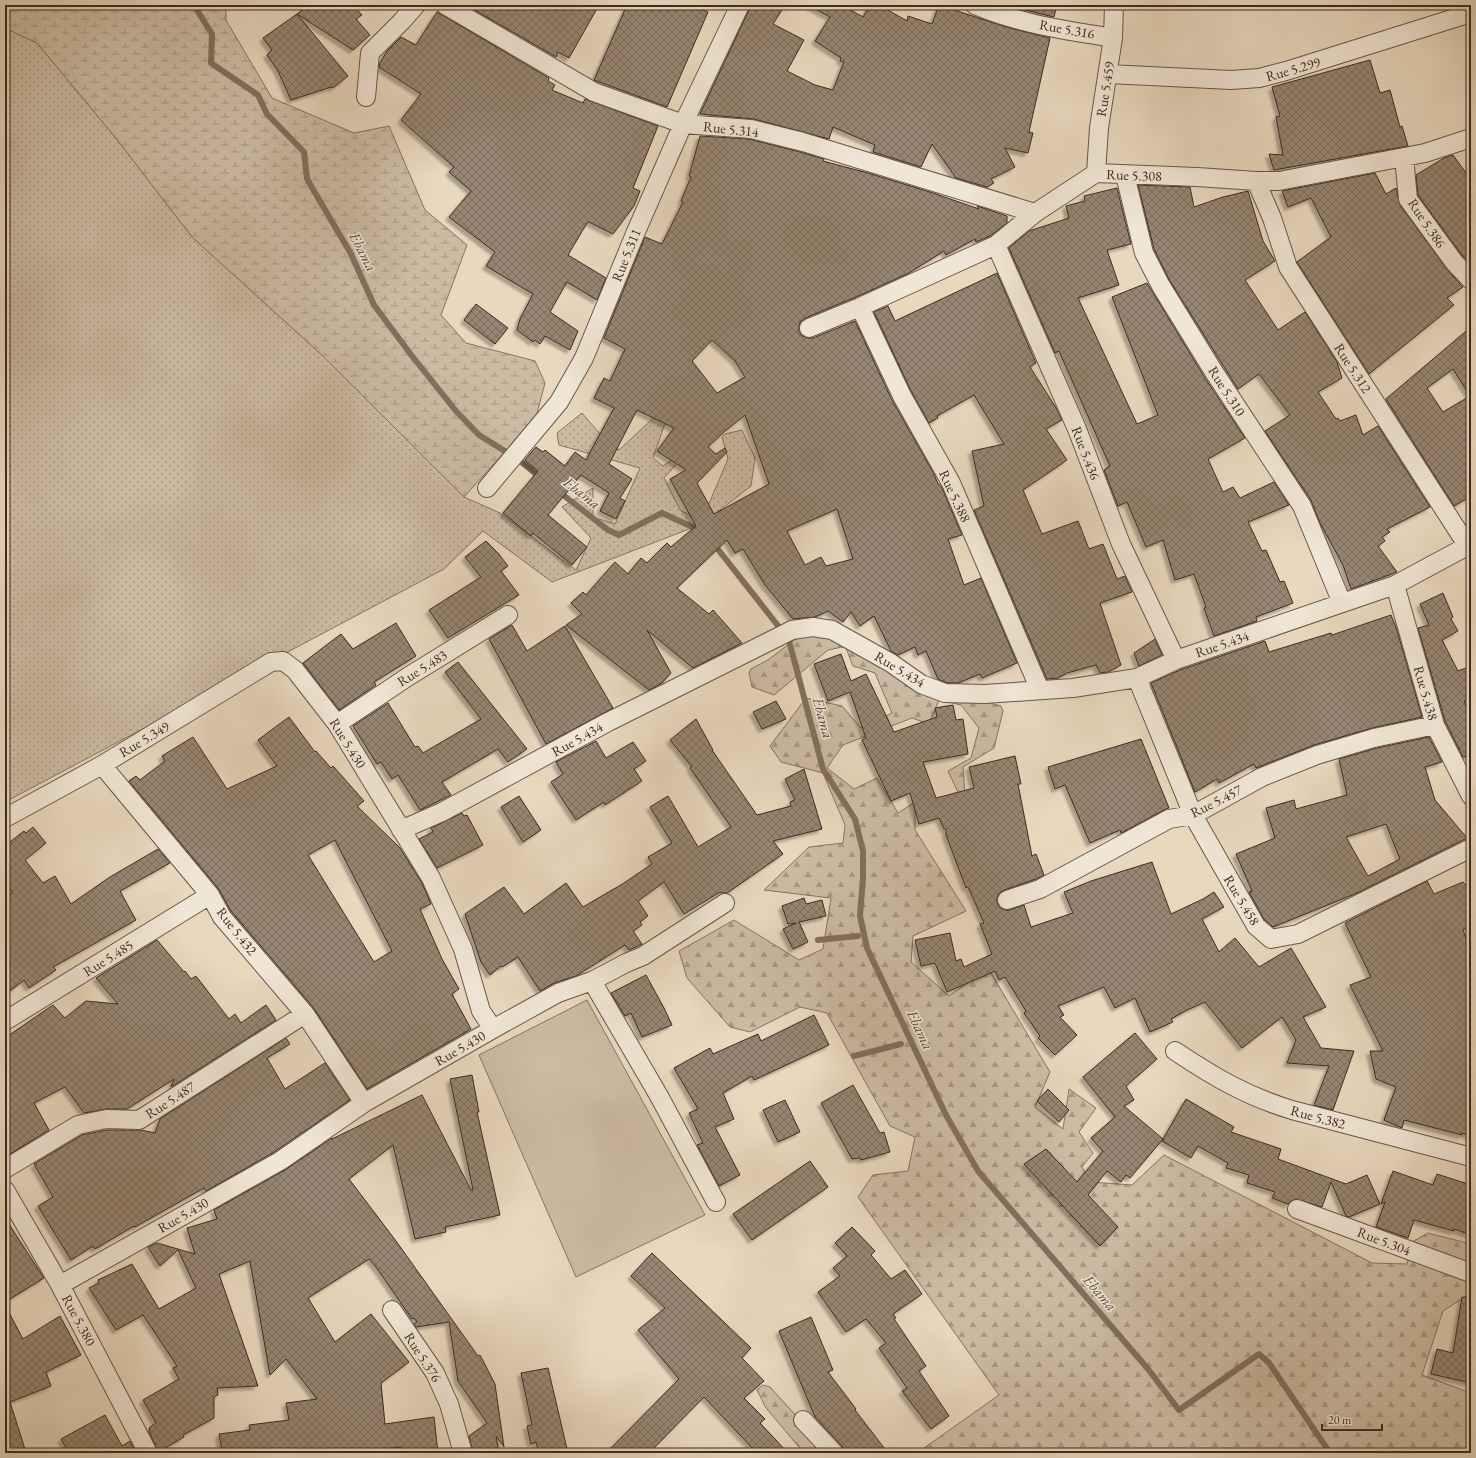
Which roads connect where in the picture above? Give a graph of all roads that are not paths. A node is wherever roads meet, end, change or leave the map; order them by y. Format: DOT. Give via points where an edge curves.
graph roads {
  1 [pos="416,5"];
  2 [pos="445,5"];
  3 [pos="740,5"];
  4 [pos="975,5"];
  5 [pos="1114,5"];
  6 [pos="1471,13"];
  7 [pos="1113,38"];
  8 [pos="1108,74"];
  9 [pos="366,97"];
  10 [pos="683,124"];
  11 [pos="1471,138"];
  12 [pos="1404,157"];
  13 [pos="1096,174"];
  14 [pos="1124,175"];
  15 [pos="1256,181"];
  16 [pos="1035,213"];
  17 [pos="996,245"];
  18 [pos="1471,280"];
  19 [pos="860,307"];
  20 [pos="809,328"];
  21 [pos="487,488"];
  22 [pos="1469,545"];
  23 [pos="1394,585"];
  24 [pos="1342,603"];
  25 [pos="508,615"];
  26 [pos="1176,660"];
  27 [pos="283,661"];
  28 [pos="1137,678"];
  29 [pos="1040,690"];
  30 [pos="337,724"];
  31 [pos="1435,725"];
  32 [pos="102,765"];
  33 [pos="1471,796"];
  34 [pos="1193,815"];
  35 [pos="5,818"];
  36 [pos="402,830"];
  37 [pos="1471,848"];
  38 [pos="210,895"];
  39 [pos="1007,900"];
  40 [pos="725,903"];
  41 [pos="592,981"];
  42 [pos="305,1014"];
  43 [pos="5,1021"];
  44 [pos="493,1029"];
  45 [pos="1175,1051"];
  46 [pos="364,1103"];
  47 [pos="1471,1157"];
  48 [pos="5,1169"];
  49 [pos="5,1190"];
  50 [pos="716,1202"];
  51 [pos="1297,1209"];
  52 [pos="1471,1273"];
  53 [pos="60,1285"];
  54 [pos="392,1310"];
  55 [pos="803,1420"];
  56 [pos="148,1453"];
  57 [pos="463,1453"];
  58 [pos="834,1453"];
  1 -- 9 [label="street" via="370,53"];
  2 -- 10 [label="street, Rue 5.314" via="594,92"];
  3 -- 10 [label="street, Rue 5.311"];
  4 -- 7 [label="street, Rue 5.316" via="1052,28"];
  5 -- 7 [label="street, Rue 5.459"];
  6 -- 8 [label="street, Rue 5.299" via="1259,78 1231,80"];
  7 -- 8 [label="street, Rue 5.459"];
  8 -- 13 [label="street, Rue 5.459" via="1099,128"];
  10 -- 16 [label="street, Rue 5.314" via="751,129 803,142"];
  10 -- 21 [label="street, Rue 5.311" via="584,358 559,402"];
  11 -- 12 [label="street, Rue 5.308" via="1426,153"];
  12 -- 15 [label="street, Rue 5.308" via="1279,181"];
  12 -- 18 [label="street, Rue 5.386" via="1408,199 1454,262"];
  13 -- 14 [label="street, Rue 5.308"];
  13 -- 16 [label="street, Rue 5.308"];
  14 -- 15 [label="street, Rue 5.308"];
  14 -- 24 [label="street, Rue 5.310" via="1144,253 1214,372 1302,506"];
  15 -- 22 [label="street, Rue 5.312" via="1272,218 1288,267"];
  16 -- 17 [label="street, Rue 5.308"];
  17 -- 19 [label="street, Rue 5.308"];
  17 -- 26 [label="street, Rue 5.436" via="1077,429 1121,544"];
  19 -- 20 [label="street, Rue 5.308"];
  19 -- 29 [label="street, Rue 5.388" via="902,396 951,483"];
  22 -- 23 [label="street, Rue 5.434"];
  23 -- 24 [label="street, Rue 5.434"];
  23 -- 31 [label="street, Rue 5.438"];
  24 -- 26 [label="street, Rue 5.434"];
  25 -- 30 [label="street, Rue 5.483"];
  26 -- 28 [label="street, Rue 5.434"];
  27 -- 30 [label="street, Rue 5.430" via="295,670"];
  27 -- 32 [label="street, Rue 5.349" via="271,662"];
  28 -- 29 [label="street, Rue 5.434" via="1073,688"];
  28 -- 34 [label="street, Rue 5.458"];
  29 -- 36 [label="street, Rue 5.434" via="986,694 945,693 920,684 891,663 832,630 813,627 788,632 608,722 442,812"];
  30 -- 36 [label="street, Rue 5.430"];
  31 -- 33 [label="street, Rue 5.438"];
  31 -- 34 [label="street, Rue 5.457" via="1374,738 1317,755 1262,777"];
  32 -- 35 [label="street, Rue 5.349"];
  32 -- 38 [label="street, Rue 5.432"];
  34 -- 37 [label="street, Rue 5.458" via="1256,926 1272,939 1298,934"];
  34 -- 39 [label="street, Rue 5.457" via="1169,820 1040,889"];
  36 -- 44 [label="street, Rue 5.430" via="431,878 463,949 481,1011"];
  38 -- 42 [label="street, Rue 5.432" via="222,916"];
  38 -- 43 [label="street, Rue 5.485"];
  40 -- 41 [label="street" via="643,956"];
  41 -- 44 [label="street" via="558,993"];
  41 -- 50 [label="street" via="659,1096"];
  42 -- 46 [label="street, Rue 5.432"];
  42 -- 48 [label="street, Rue 5.487" via="139,1120 106,1119 78,1125"];
  44 -- 46 [label="street, Rue 5.430"];
  45 -- 47 [label="street, Rue 5.382" via="1227,1084 1264,1101"];
  46 -- 53 [label="street, Rue 5.430" via="280,1160"];
  49 -- 53 [label="street, Rue 5.380"];
  51 -- 52 [label="street, Rue 5.304"];
  53 -- 56 [label="street, Rue 5.380"];
  54 -- 57 [label="street, Rue 5.376" via="435,1373 449,1404"];
  55 -- 58 [label="street"];
}
